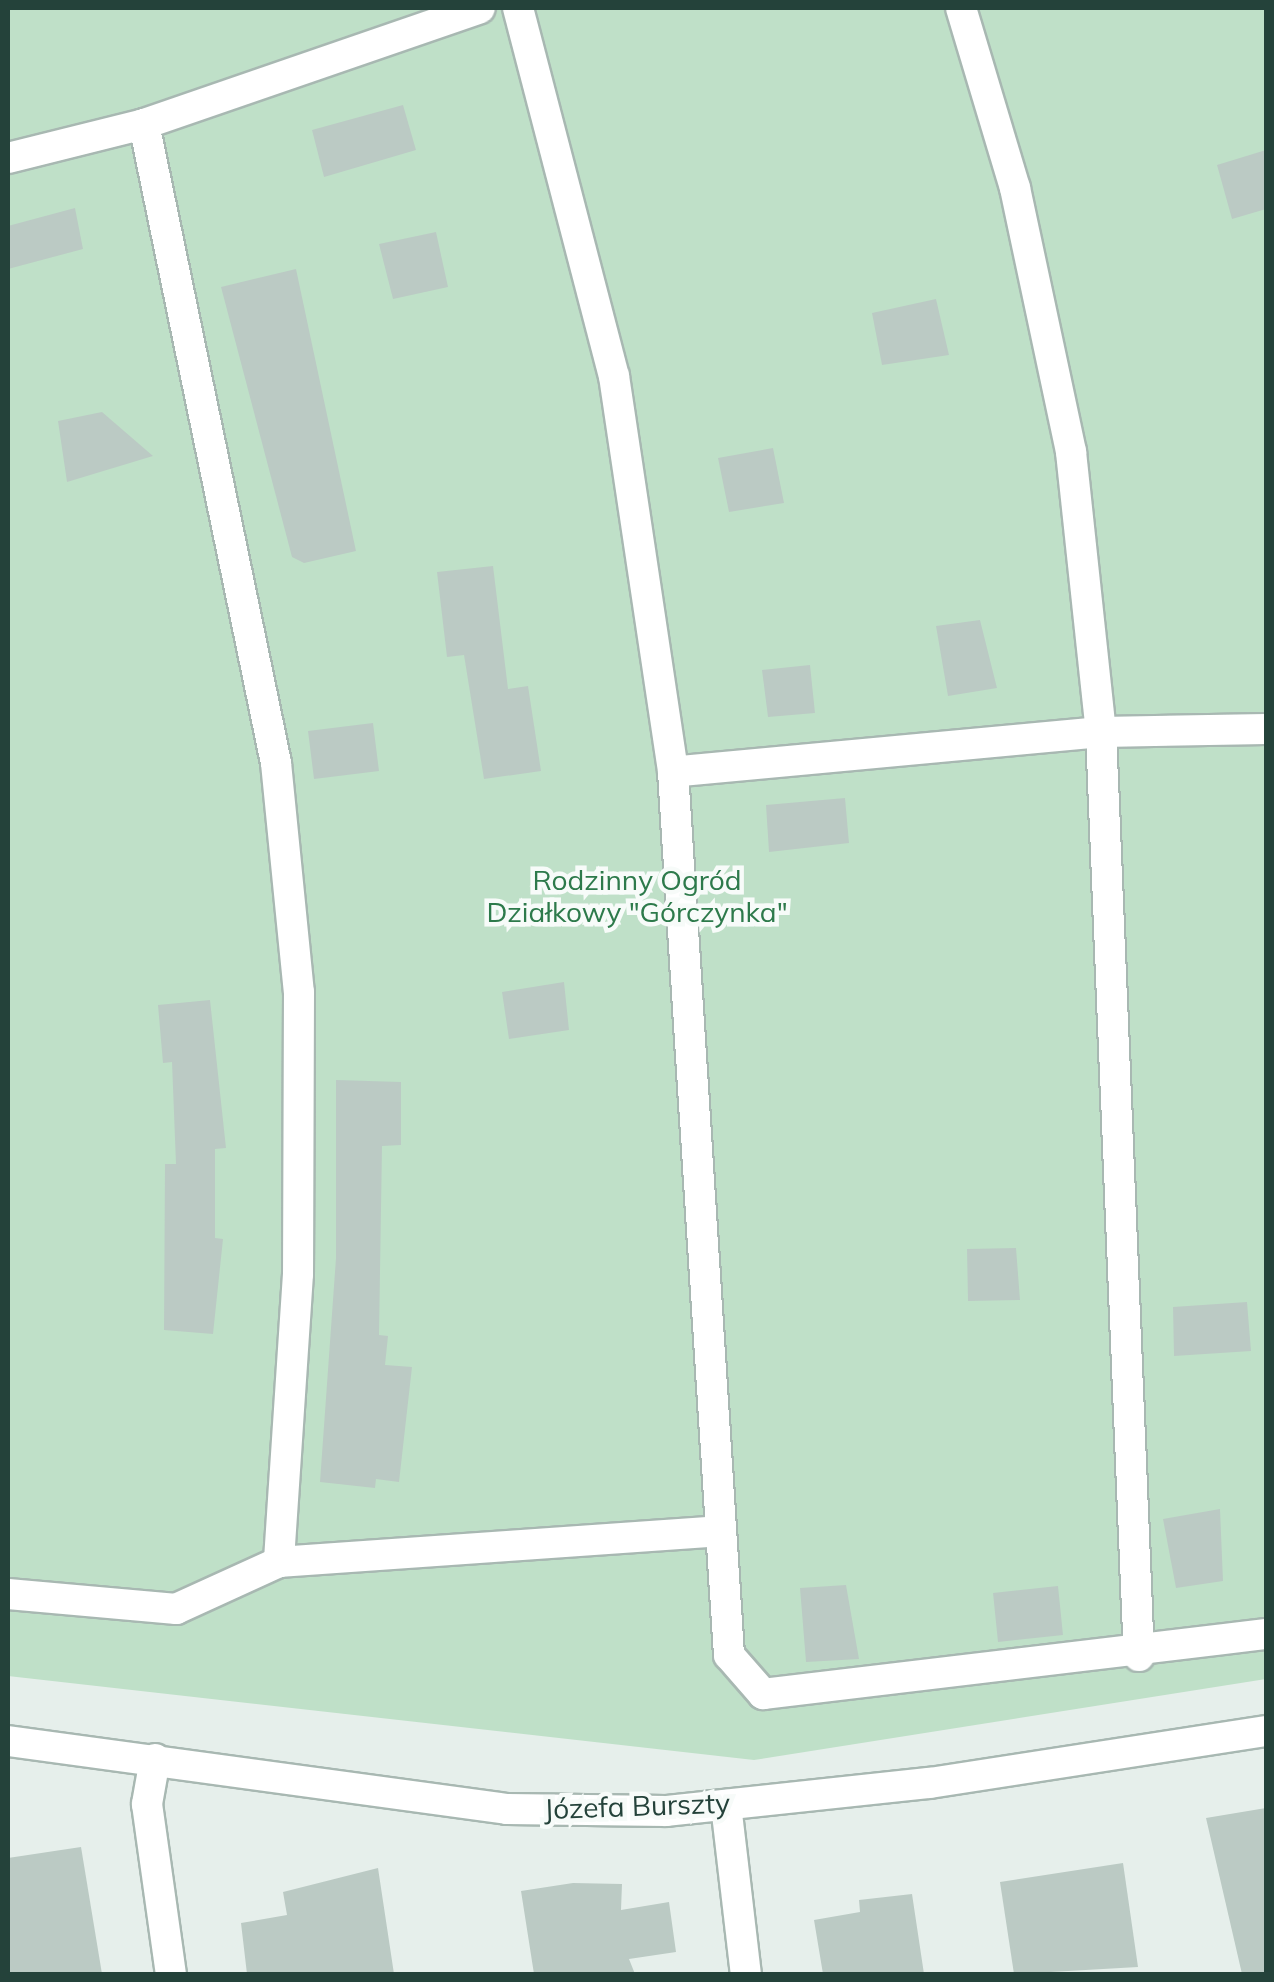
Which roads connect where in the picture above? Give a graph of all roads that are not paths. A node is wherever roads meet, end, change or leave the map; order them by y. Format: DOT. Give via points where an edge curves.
graph roads {
  1 [pos="480,8"];
  2 [pos="518,8"];
  3 [pos="961,8"];
  4 [pos="144,124"];
  5 [pos="8,158"];
  6 [pos="1266,729"];
  7 [pos="1101,732"];
  8 [pos="673,772"];
  9 [pos="718,1531"];
  10 [pos="279,1562"];
  11 [pos="8,1594"];
  12 [pos="1266,1634"];
  13 [pos="1139,1656"];
  14 [pos="1266,1730"];
  15 [pos="8,1741"];
  16 [pos="155,1758"];
  17 [pos="726,1804"];
  18 [pos="171,1974"];
  19 [pos="746,1974"];
  1 -- 4 [label="street"];
  2 -- 8 [label="street" via="614,376"];
  3 -- 7 [label="street" via="1015,188 1072,452"];
  4 -- 5 [label="street"];
  4 -- 10 [label="street" via="272,745 299,992 298,1274"];
  6 -- 7 [label="street"];
  7 -- 8 [label="street"];
  7 -- 13 [label="street"];
  8 -- 9 [label="street"];
  9 -- 10 [label="street"];
  9 -- 13 [label="street" via="729,1655 763,1694"];
  10 -- 11 [label="street" via="176,1609"];
  12 -- 13 [label="street"];
  14 -- 17 [label="street, Józefa Burszty"];
  15 -- 16 [label="street, Józefa Burszty"];
  16 -- 17 [label="street, Józefa Burszty" via="507,1808"];
  16 -- 18 [label="street" via="147,1804"];
  17 -- 19 [label="street"];
}
